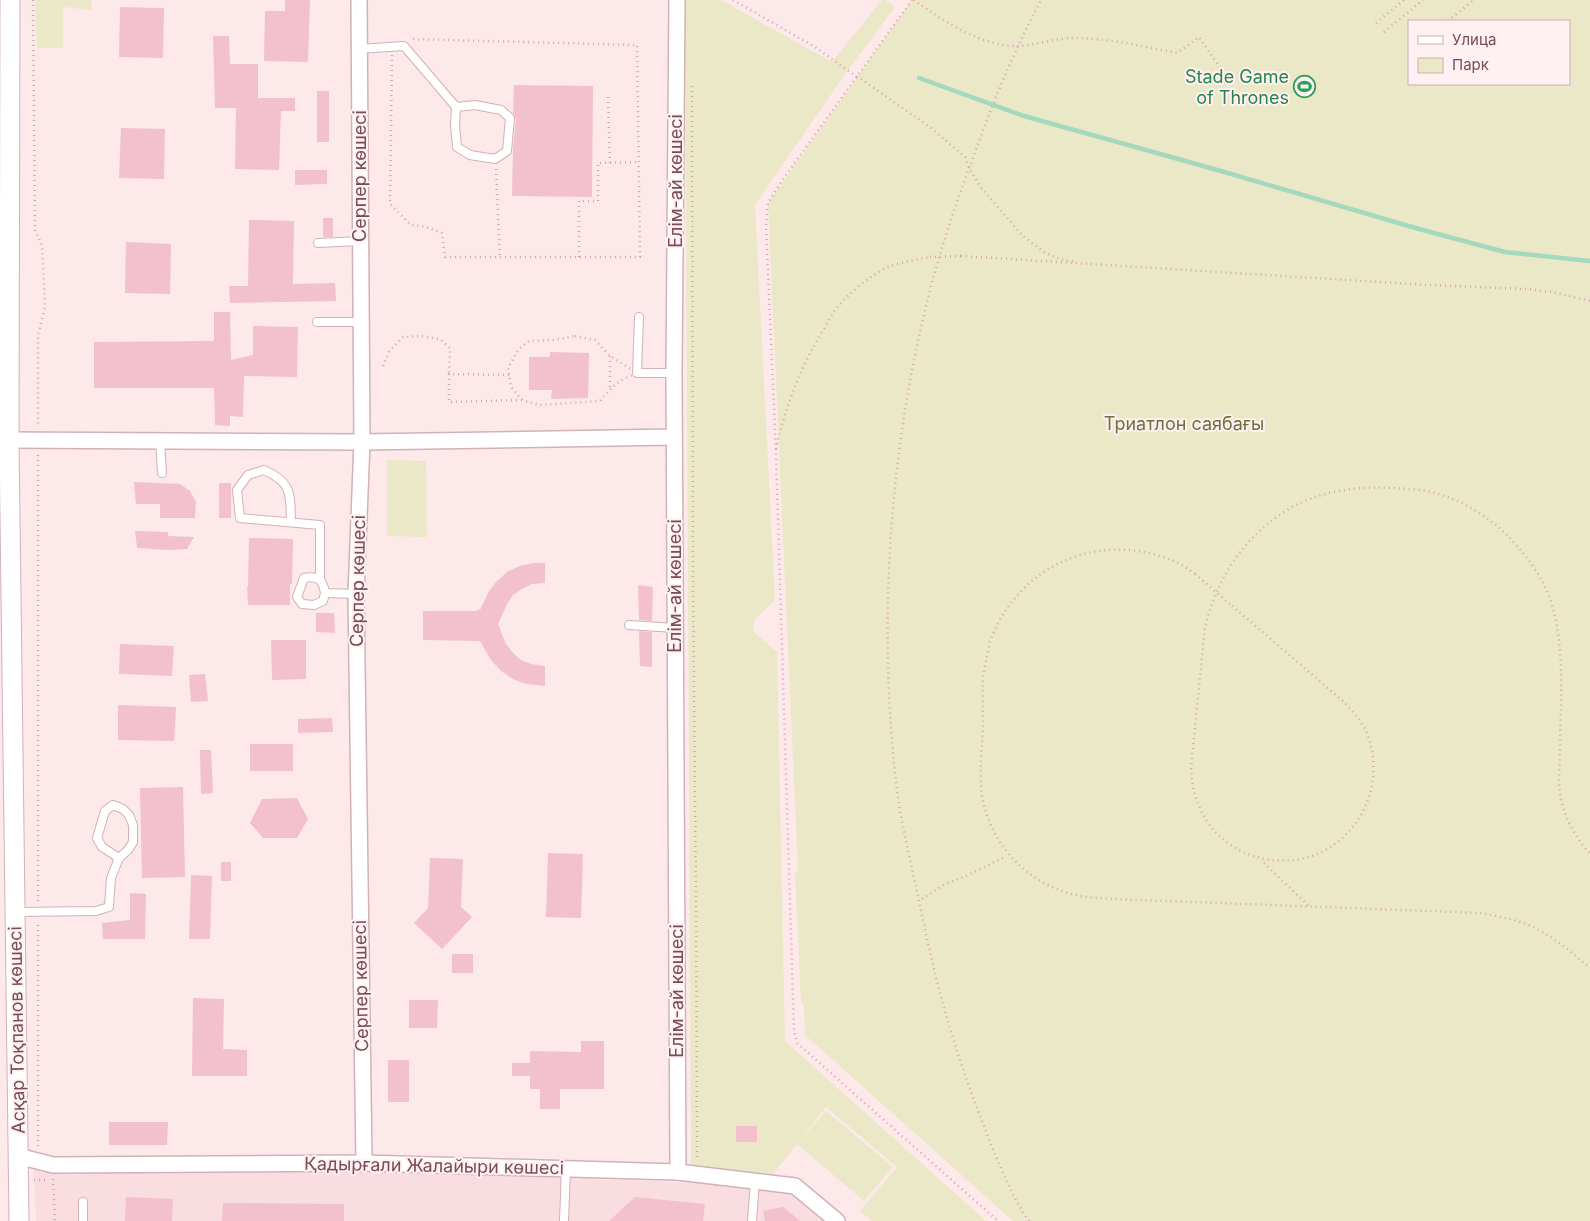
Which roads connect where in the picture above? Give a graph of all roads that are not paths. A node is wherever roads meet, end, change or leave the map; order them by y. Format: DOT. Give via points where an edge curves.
graph roads {
  1 [pos="10,0"];
  2 [pos="359,0"];
  3 [pos="677,0"];
  4 [pos="359,49"];
  5 [pos="456,106"];
  6 [pos="361,241"];
  7 [pos="318,243"];
  8 [pos="5,281"];
  9 [pos="639,317"];
  10 [pos="317,322"];
  11 [pos="362,322"];
  12 [pos="674,373"];
  13 [pos="674,437"];
  14 [pos="4,440"];
  15 [pos="160,441"];
  16 [pos="362,442"];
  17 [pos="162,472"];
  18 [pos="5,477"];
  19 [pos="291,522"];
  20 [pos="320,579"];
  21 [pos="326,593"];
  22 [pos="356,594"];
  23 [pos="629,625"];
  24 [pos="675,628"];
  25 [pos="119,858"];
  26 [pos="15,912"];
  27 [pos="18,1156"];
  28 [pos="364,1162"];
  29 [pos="566,1168"];
  30 [pos="678,1172"];
  31 [pos="755,1181"];
  32 [pos="83,1202"];
  33 [pos="19,1221"];
  34 [pos="83,1221"];
  35 [pos="564,1221"];
  36 [pos="752,1221"];
  37 [pos="837,1221"];
  1 -- 8 [label="street, Асқар Тоқпанов көшесі"];
  2 -- 4 [label="street, Серпер көшесі"];
  3 -- 12 [label="street, Елім-ай көшесі"];
  4 -- 5 [label="lane" via="404,46"];
  4 -- 6 [label="street, Серпер көшесі"];
  5 -- 5 [label="lane" via="457,147 470,155 495,159 507,151 510,118 501,110 475,105"];
  6 -- 7 [label="lane"];
  6 -- 11 [label="street, Серпер көшесі"];
  8 -- 14 [label="street, Асқар Тоқпанов көшесі"];
  9 -- 12 [label="lane" via="637,373"];
  10 -- 11 [label="lane"];
  11 -- 16 [label="street, Серпер көшесі"];
  12 -- 13 [label="street, Елім-ай көшесі"];
  13 -- 16 [label="street"];
  13 -- 24 [label="street, Елім-ай көшесі"];
  14 -- 15 [label="street"];
  14 -- 18 [label="street, Асқар Тоқпанов көшесі"];
  15 -- 16 [label="street"];
  15 -- 17 [label="lane"];
  16 -- 22 [label="street, Серпер көшесі"];
  18 -- 26 [label="street, Асқар Тоқпанов көшесі"];
  19 -- 19 [label="lane" via="240,518 237,490 248,475 264,470 277,476 289,488"];
  19 -- 20 [label="lane" via="320,525"];
  20 -- 21 [label="lane"];
  20 -- 21 [label="lane" via="304,578 298,597 302,604 314,605 323,601"];
  21 -- 22 [label="lane"];
  22 -- 28 [label="street, Серпер көшесі"];
  23 -- 24 [label="lane"];
  24 -- 30 [label="street, Елім-ай көшесі"];
  25 -- 25 [label="lane" via="133,842 133,825 129,815 113,805 105,811 97,838 102,847"];
  25 -- 26 [label="lane" via="111,878 108,907"];
  26 -- 27 [label="street, Асқар Тоқпанов көшесі"];
  27 -- 28 [label="street, Қадырғали Жалайыри көшесі" via="53,1172"];
  27 -- 33 [label="street, Асқар Тоқпанов көшесі"];
  28 -- 29 [label="street, Қадырғали Жалайыри көшесі"];
  29 -- 30 [label="street, Қадырғали Жалайыри көшесі"];
  29 -- 35 [label="lane"];
  30 -- 31 [label="street, Қадырғали Жалайыри көшесі"];
  31 -- 36 [label="lane"];
  31 -- 37 [label="street, Қадырғали Жалайыри көшесі" via="795,1186"];
  32 -- 34 [label="lane"];
}
